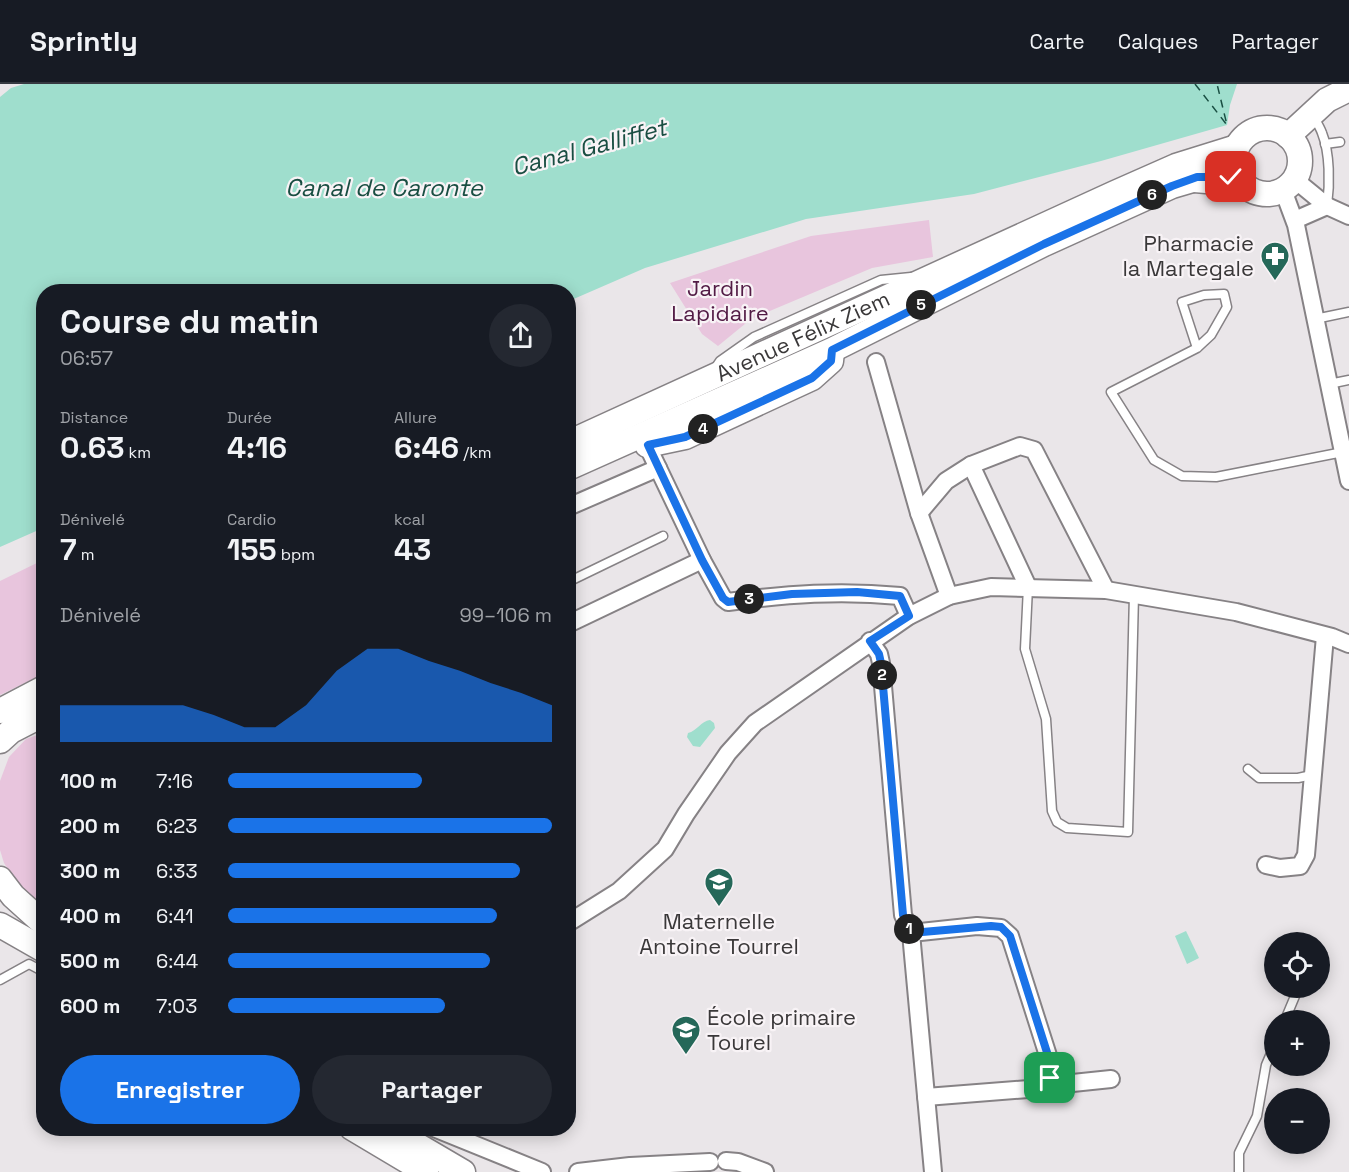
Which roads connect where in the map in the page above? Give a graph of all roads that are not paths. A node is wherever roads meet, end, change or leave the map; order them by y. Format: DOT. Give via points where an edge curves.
graph roads {
  1 [pos="1349,89"];
  2 [pos="1311,113"];
  3 [pos="1288,136"];
  4 [pos="1340,142"];
  5 [pos="1325,144"];
  6 [pos="1238,147"];
  7 [pos="1239,178"];
  8 [pos="1172,186"];
  9 [pos="1280,188"];
  10 [pos="1327,206"];
  11 [pos="1349,216"];
  12 [pos="1295,220"];
  13 [pos="1349,312"];
  14 [pos="1315,319"];
  15 [pos="1197,348"];
  16 [pos="876,362"];
  17 [pos="1349,380"];
  18 [pos="1329,384"];
  19 [pos="576,439"];
  20 [pos="645,440"];
  21 [pos="1343,452"];
  22 [pos="576,465"];
  23 [pos="971,465"];
  24 [pos="658,468"];
  25 [pos="1349,481"];
  26 [pos="576,504"];
  27 [pos="919,513"];
  28 [pos="663,536"];
  29 [pos="702,560"];
  30 [pos="576,578"];
  31 [pos="1028,587"];
  32 [pos="1106,590"];
  33 [pos="1134,595"];
  34 [pos="950,596"];
  35 [pos="909,616"];
  36 [pos="576,620"];
  37 [pos="1325,636"];
  38 [pos="870,641"];
  39 [pos="1349,644"];
  40 [pos="36,692"];
  41 [pos="0,711"];
  42 [pos="36,718"];
  43 [pos="0,741"];
  44 [pos="1248,769"];
  45 [pos="1312,775"];
  46 [pos="1266,865"];
  47 [pos="0,879"];
  48 [pos="36,917"];
  49 [pos="576,918"];
  50 [pos="0,925"];
  51 [pos="911,933"];
  52 [pos="36,945"];
  53 [pos="36,968"];
  54 [pos="0,980"];
  55 [pos="1264,1076"];
  56 [pos="1050,1078"];
  57 [pos="1111,1079"];
  58 [pos="926,1097"];
  59 [pos="399,1136"];
  60 [pos="400,1136"];
  61 [pos="454,1136"];
  62 [pos="426,1172"];
  63 [pos="463,1172"];
  64 [pos="542,1172"];
  65 [pos="578,1172"];
  66 [pos="765,1172"];
  67 [pos="933,1172"];
  68 [pos="1239,1172"];
  1 -- 2 [label="main road"];
  2 -- 3 [label="main road"];
  2 -- 5 [label="lane"];
  3 -- 6 [label="main road" via="1260,129"];
  3 -- 9 [label="main road" via="1299,152 1299,171"];
  4 -- 5 [label="lane"];
  5 -- 10 [label="lane" via="1330,183"];
  6 -- 7 [label="main road" via="1234,157"];
  6 -- 19 [label="main road, Avenue Félix Ziem" via="1176,166"];
  7 -- 8 [label="main road, Avenue Félix Ziem" via="1197,177"];
  7 -- 9 [label="main road" via="1245,186"];
  8 -- 9 [label="lane, Avenue Félix Ziem"];
  8 -- 20 [label="main road, Avenue Félix Ziem" via="1044,244 832,350 831,361 812,378 685,437"];
  9 -- 10 [label="street"];
  9 -- 12 [label="street"];
  10 -- 11 [label="street"];
  10 -- 12 [label="street"];
  12 -- 14 [label="street"];
  13 -- 14 [label="lane"];
  14 -- 18 [label="street"];
  15 -- 15 [label="lane" via="1211,335 1227,307 1224,294 1182,302"];
  15 -- 21 [label="lane" via="1111,392 1154,460 1182,476 1216,477"];
  16 -- 27 [label="street"];
  17 -- 18 [label="lane"];
  18 -- 21 [label="street"];
  20 -- 22 [label="main road, Avenue Félix Ziem"];
  20 -- 24 [label="street"];
  21 -- 25 [label="street"];
  23 -- 27 [label="street" via="946,481"];
  23 -- 31 [label="street"];
  23 -- 32 [label="street" via="1020,446 1034,450"];
  24 -- 26 [label="street"];
  24 -- 29 [label="street"];
  27 -- 34 [label="street"];
  28 -- 30 [label="lane"];
  29 -- 35 [label="street" via="728,602 792,594 857,592 900,596"];
  29 -- 36 [label="street"];
  31 -- 32 [label="street"];
  31 -- 33 [label="lane" via="1025,649 1046,719 1052,811 1057,822 1067,828 1128,832"];
  31 -- 34 [label="street" via="991,587"];
  32 -- 33 [label="street"];
  33 -- 37 [label="street" via="1236,612"];
  34 -- 35 [label="street"];
  35 -- 38 [label="street"];
  37 -- 39 [label="street"];
  37 -- 45 [label="street"];
  38 -- 49 [label="street" via="755,723 728,753 665,849 619,891"];
  38 -- 51 [label="street" via="881,663 903,915"];
  40 -- 41 [label="main road"];
  42 -- 43 [label="main road"];
  44 -- 45 [label="lane" via="1259,778"];
  45 -- 46 [label="street" via="1306,855 1300,866"];
  47 -- 48 [label="main road"];
  50 -- 52 [label="main road"];
  51 -- 56 [label="street" via="991,926 1001,927 1010,936 1051,1065"];
  51 -- 58 [label="street"];
  53 -- 54 [label="lane" via="29,964"];
  55 -- 68 [label="lane" via="1257,1116 1239,1153"];
  56 -- 57 [label="street" via="1063,1084"];
  56 -- 58 [label="street" via="1041,1088"];
  58 -- 67 [label="street"];
  59 -- 62 [label="main road"];
  60 -- 63 [label="main road"];
  61 -- 64 [label="street"];
  65 -- 66 [label="street" via="718,1161 738,1162"];
}
